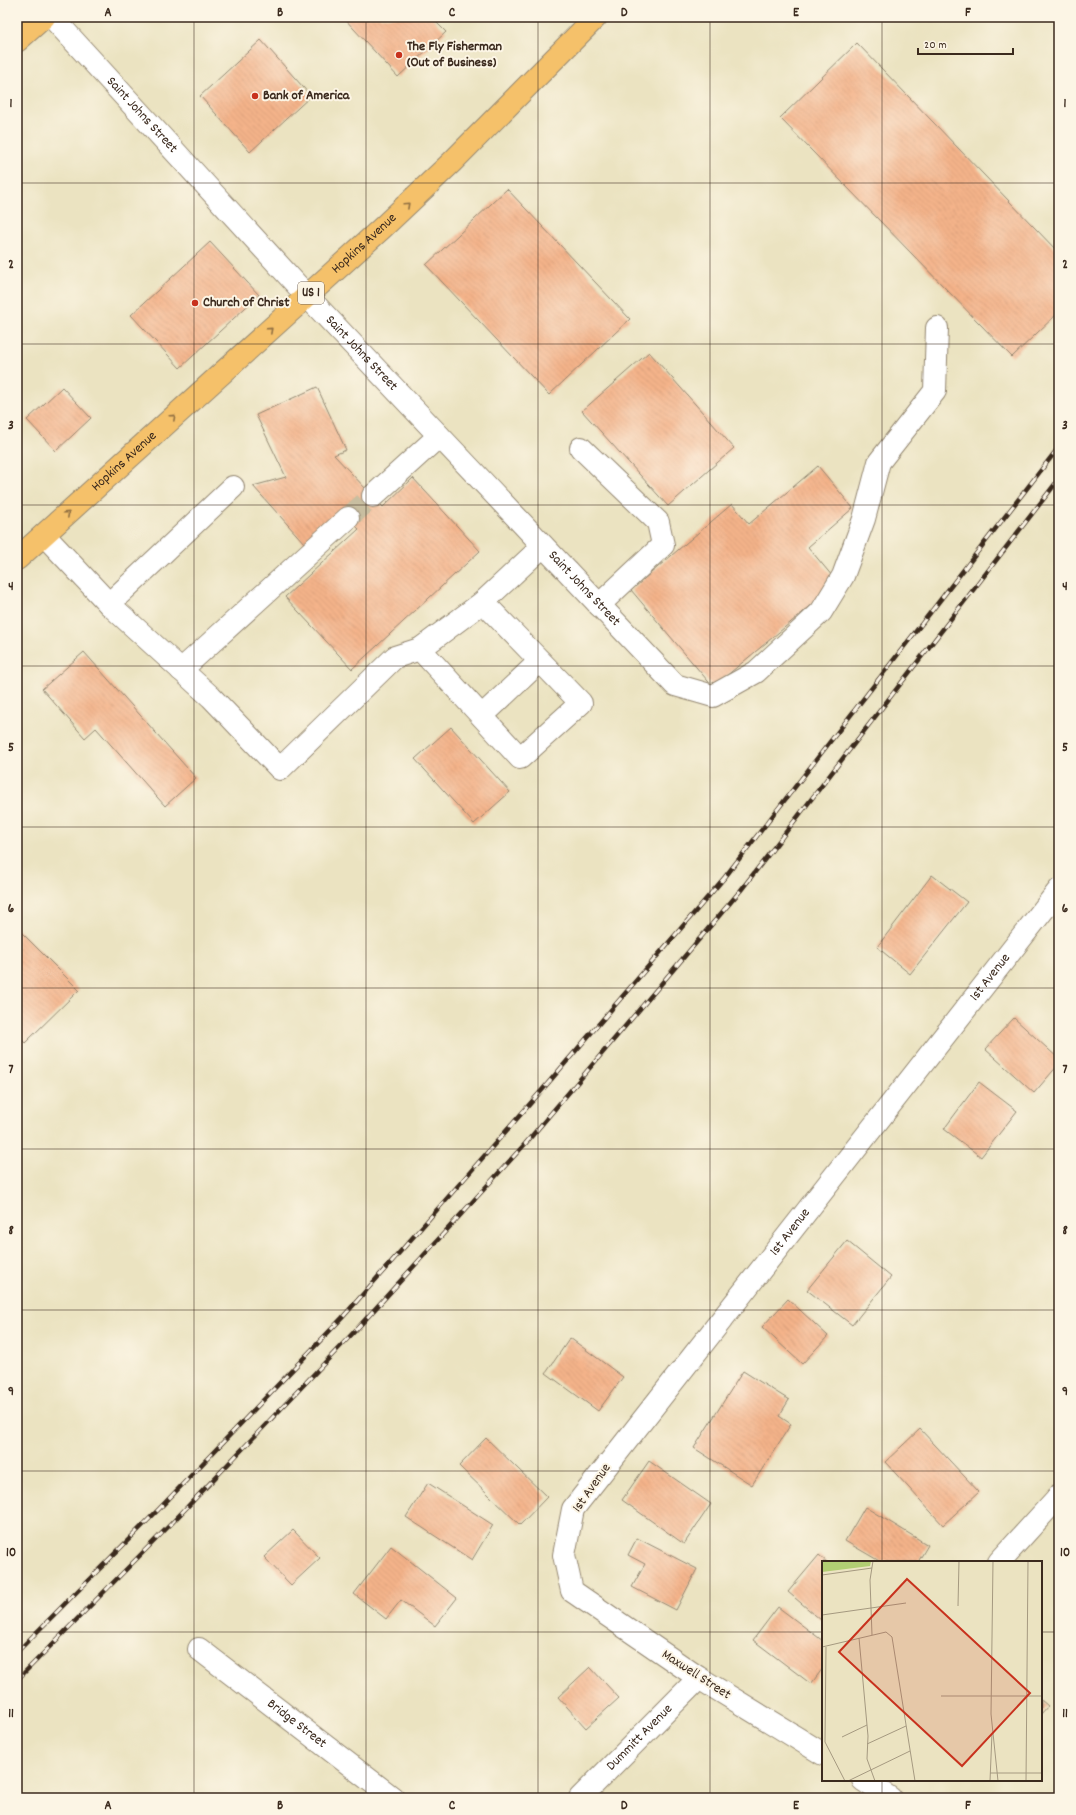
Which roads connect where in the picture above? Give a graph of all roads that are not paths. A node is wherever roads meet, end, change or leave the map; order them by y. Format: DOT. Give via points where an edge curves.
graph roads {
  1 [pos="44,17"];
  2 [pos="52,17"];
  3 [pos="596,17"];
  4 [pos="17,41"];
  5 [pos="307,296"];
  6 [pos="937,328"];
  7 [pos="439,436"];
  8 [pos="581,448"];
  9 [pos="233,487"];
  10 [pos="373,496"];
  11 [pos="348,518"];
  12 [pos="44,535"];
  13 [pos="543,546"];
  14 [pos="17,559"];
  15 [pos="483,602"];
  16 [pos="109,604"];
  17 [pos="599,605"];
  18 [pos="420,649"];
  19 [pos="540,661"];
  20 [pos="181,670"];
  21 [pos="482,716"];
  22 [pos="1059,890"];
  23 [pos="1059,1496"];
  24 [pos="999,1561"];
  25 [pos="572,1591"];
  26 [pos="199,1649"];
  27 [pos="699,1678"];
  28 [pos="822,1753"];
  29 [pos="864,1781"];
  30 [pos="393,1798"];
  31 [pos="580,1798"];
  32 [pos="890,1798"];
  1 -- 4 [label="main road"];
  2 -- 5 [label="street, Saint Johns Street"];
  5 -- 3 [label="main road, Hopkins Avenue / US 1, one-way" via="436,177"];
  5 -- 7 [label="street, Saint Johns Street"];
  12 -- 5 [label="main road, Hopkins Avenue / US 1, one-way"];
  6 -- 17 [label="street, Saint Johns Street" via="935,391 879,462 864,520 843,576 822,612 756,672 713,696 674,685"];
  7 -- 10 [label="street"];
  7 -- 13 [label="street, Saint Johns Street"];
  8 -- 17 [label="street" via="658,522 663,545"];
  9 -- 16 [label="street"];
  11 -- 20 [label="street"];
  12 -- 14 [label="main road, Hopkins Avenue / US 1"];
  12 -- 16 [label="street"];
  13 -- 15 [label="street"];
  13 -- 17 [label="street, Saint Johns Street"];
  15 -- 18 [label="street"];
  15 -- 19 [label="street"];
  16 -- 20 [label="street"];
  18 -- 20 [label="street" via="396,657 280,769 211,697"];
  18 -- 21 [label="street"];
  19 -- 21 [label="street"];
  19 -- 21 [label="street" via="581,703 520,758"];
  22 -- 25 [label="street, 1st Avenue" via="573,1509 564,1555"];
  23 -- 24 [label="street"];
  25 -- 27 [label="street, Maxwell Street"];
  26 -- 30 [label="street, Bridge Street"];
  27 -- 28 [label="street, Maxwell Street"];
  27 -- 31 [label="street, Dummitt Avenue"];
  29 -- 32 [label="street"];
}
